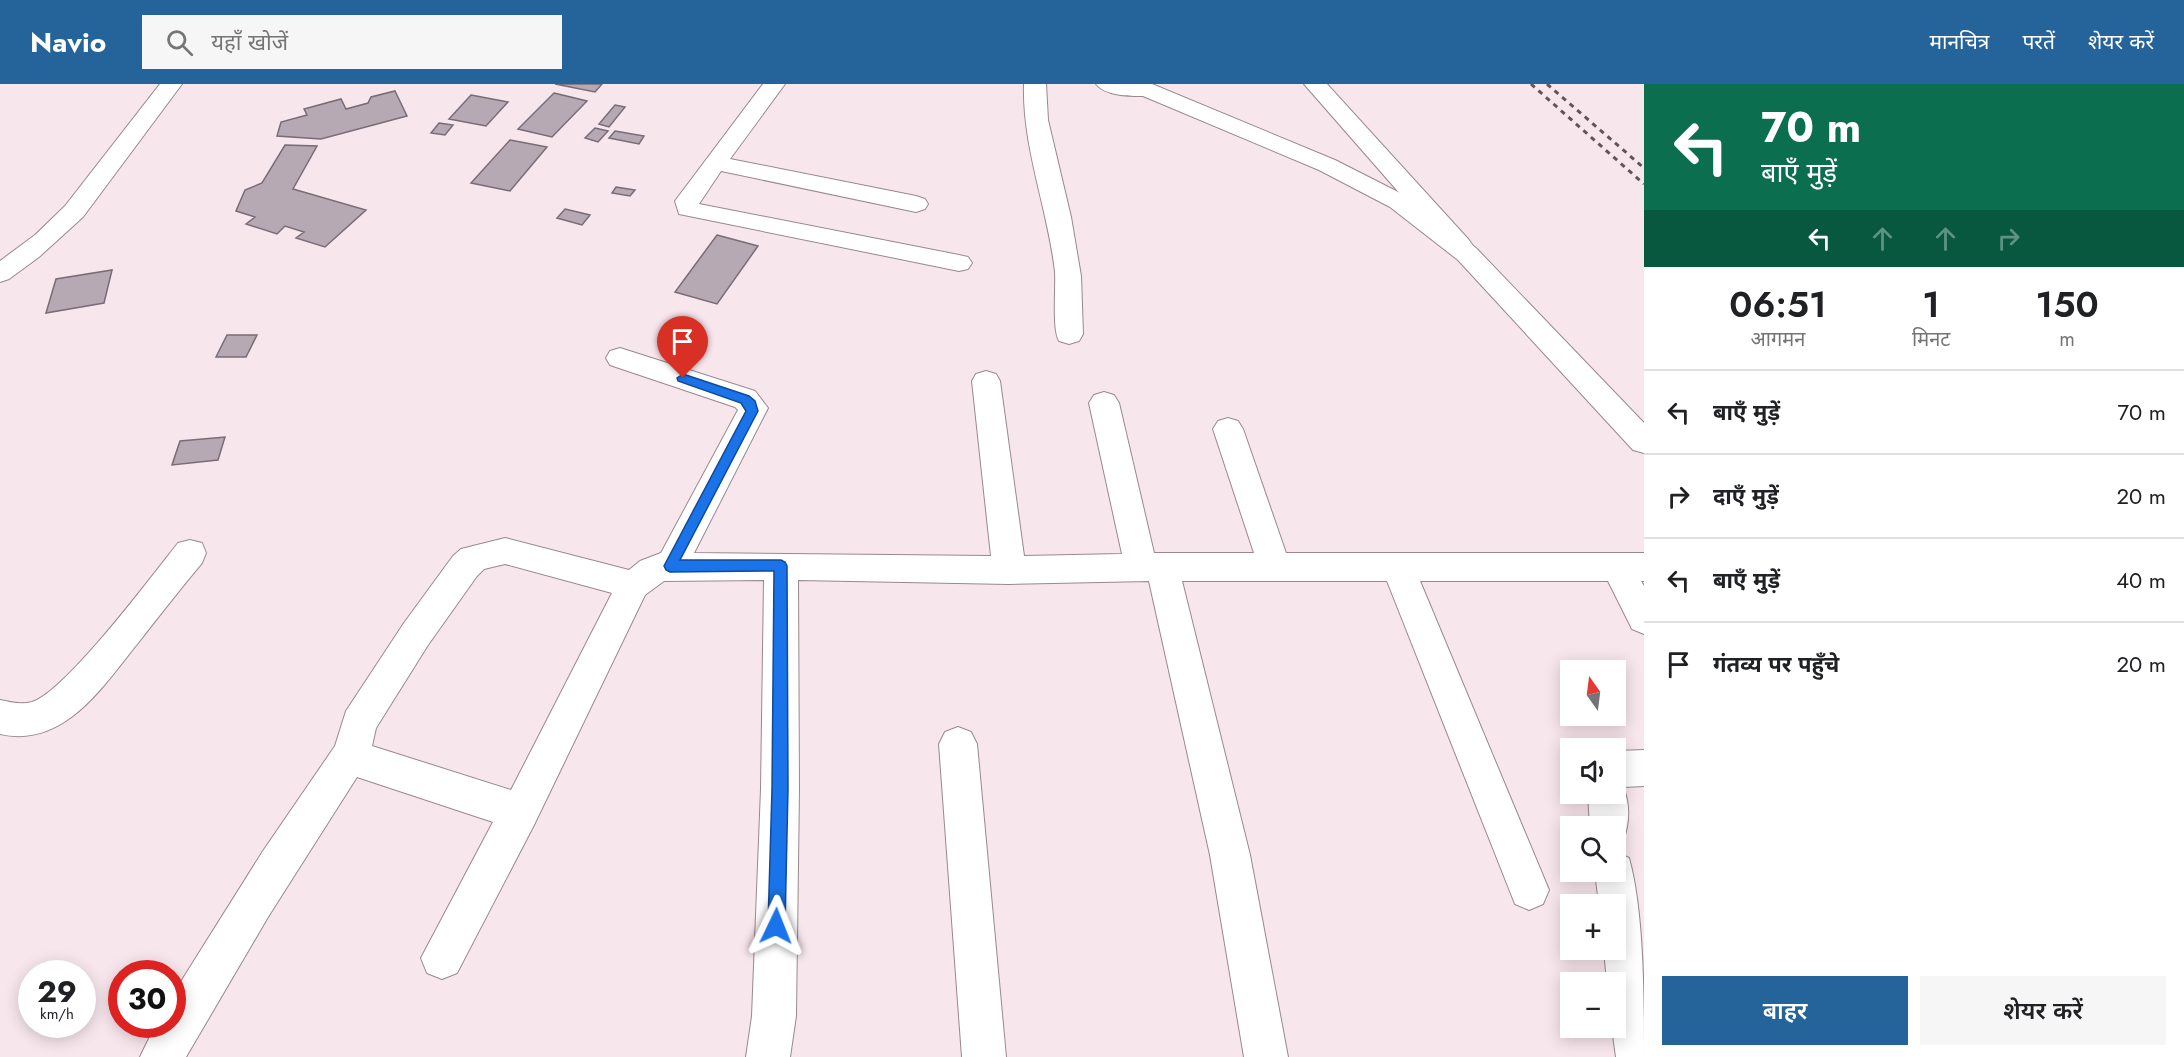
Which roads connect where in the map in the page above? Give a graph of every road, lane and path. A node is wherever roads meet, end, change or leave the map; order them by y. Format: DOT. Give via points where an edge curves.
graph roads {
  1 [pos="171,84"];
  2 [pos="774,84"];
  3 [pos="1035,84"];
  4 [pos="1107,84"];
  5 [pos="1315,84"];
  6 [pos="1142,87"];
  7 [pos="715,163"];
  8 [pos="916,204"];
  9 [pos="1467,255"];
  10 [pos="959,263"];
  11 [pos="0,273"];
  12 [pos="1069,334"];
  13 [pos="620,357"];
  14 [pos="986,381"];
  15 [pos="1104,403"];
  16 [pos="1228,429"];
  17 [pos="1644,442"];
  18 [pos="190,553"];
  19 [pos="670,566"];
  20 [pos="781,566"];
  21 [pos="1151,567"];
  22 [pos="1631,567"];
  23 [pos="1275,568"];
  24 [pos="1399,569"];
  25 [pos="1009,570"];
  26 [pos="633,585"];
  27 [pos="1644,619"];
  28 [pos="0,717"];
  29 [pos="958,744"];
  30 [pos="352,753"];
  31 [pos="1644,768"];
  32 [pos="1626,769"];
  33 [pos="520,812"];
  34 [pos="1616,882"];
  35 [pos="1529,890"];
  36 [pos="442,958"];
  37 [pos="162,1057"];
  38 [pos="768,1057"];
  39 [pos="984,1057"];
  40 [pos="1266,1057"];
  41 [pos="1638,1057"];
  1 -- 11 [label="street" via="59,227"];
  2 -- 7 [label="street"];
  3 -- 12 [label="street" via="1035,111 1070,287"];
  4 -- 6 [label="street" via="1123,89"];
  5 -- 9 [label="street"];
  6 -- 9 [label="street" via="1364,182 1399,202"];
  7 -- 8 [label="street"];
  7 -- 10 [label="street" via="687,201 688,209"];
  9 -- 17 [label="street"];
  13 -- 19 [label="street" via="745,399 753,408"];
  14 -- 25 [label="street"];
  15 -- 21 [label="street"];
  16 -- 23 [label="street"];
  18 -- 28 [label="street" via="79,689 59,707 37,719 13,721"];
  19 -- 20 [label="street"];
  19 -- 26 [label="street" via="652,571"];
  20 -- 25 [label="street"];
  20 -- 38 [label="street" via="780,813 774,1016"];
  21 -- 23 [label="street"];
  21 -- 25 [label="street"];
  21 -- 40 [label="street" via="1230,855"];
  22 -- 24 [label="street"];
  22 -- 27 [label="street"];
  23 -- 24 [label="street"];
  24 -- 35 [label="street"];
  26 -- 30 [label="street" via="505,551 473,559 416,634 359,723"];
  26 -- 33 [label="street"];
  29 -- 39 [label="street"];
  30 -- 33 [label="street" via="356,759"];
  30 -- 37 [label="street" via="269,875"];
  31 -- 32 [label="street"];
  33 -- 36 [label="street"];
  34 -- 41 [label="street"];
}
